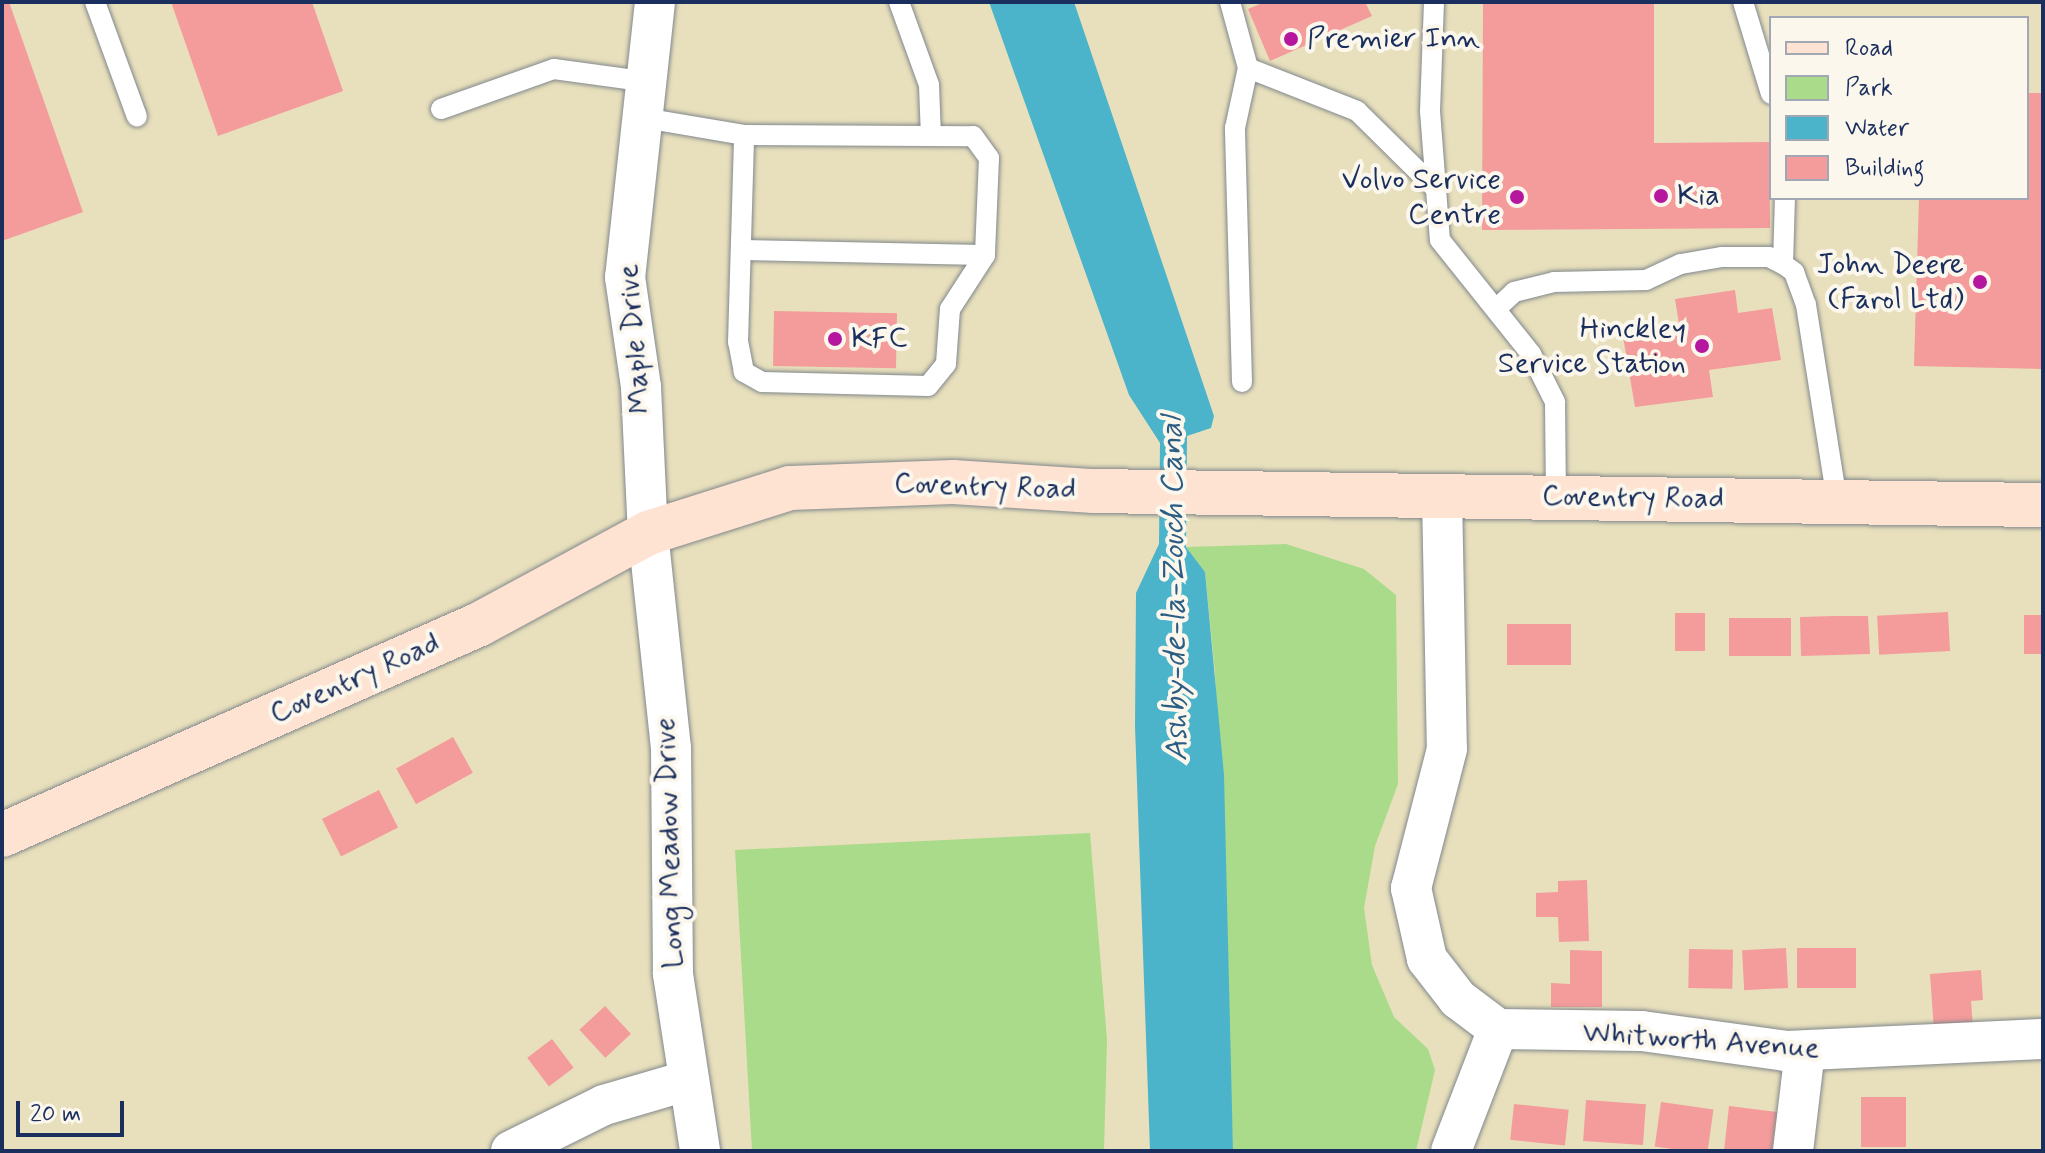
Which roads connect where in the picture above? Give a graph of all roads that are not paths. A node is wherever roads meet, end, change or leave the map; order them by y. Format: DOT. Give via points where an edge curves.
graph roads {
  1 [pos="95,2"];
  2 [pos="655,2"];
  3 [pos="899,2"];
  4 [pos="1230,2"];
  5 [pos="1434,2"];
  6 [pos="1743,2"];
  7 [pos="1248,68"];
  8 [pos="1769,87"];
  9 [pos="647,100"];
  10 [pos="441,109"];
  11 [pos="137,117"];
  12 [pos="744,135"];
  13 [pos="931,136"];
  14 [pos="1436,189"];
  15 [pos="1785,200"];
  16 [pos="741,250"];
  17 [pos="985,255"];
  18 [pos="1783,264"];
  19 [pos="1496,309"];
  20 [pos="1242,382"];
  21 [pos="1442,495"];
  22 [pos="1556,496"];
  23 [pos="1837,501"];
  24 [pos="2043,505"];
  25 [pos="648,533"];
  26 [pos="2,835"];
  27 [pos="1498,1029"];
  28 [pos="2043,1039"];
  29 [pos="1805,1051"];
  30 [pos="686,1081"];
  31 [pos="511,1151"];
  32 [pos="700,1151"];
  33 [pos="1451,1151"];
  34 [pos="1793,1151"];
  1 -- 11 [label="lane"];
  2 -- 9 [label="street, Maple Drive"];
  3 -- 13 [label="lane" via="929,85"];
  4 -- 7 [label="lane"];
  5 -- 14 [label="lane" via="1430,111"];
  6 -- 8 [label="lane"];
  7 -- 14 [label="lane" via="1357,111"];
  7 -- 20 [label="lane" via="1235,128"];
  9 -- 10 [label="lane" via="554,69"];
  9 -- 12 [label="lane"];
  9 -- 25 [label="street, Maple Drive" via="625,277 641,387"];
  12 -- 13 [label="lane"];
  12 -- 16 [label="lane"];
  13 -- 17 [label="lane" via="973,136 989,158"];
  14 -- 19 [label="lane" via="1440,240"];
  15 -- 18 [label="lane"];
  16 -- 17 [label="lane"];
  16 -- 17 [label="lane" via="738,342 744,372 762,382 928,386 946,364 950,309"];
  18 -- 19 [label="lane" via="1769,257 1722,257 1681,264 1646,280 1554,282 1514,292"];
  18 -- 23 [label="lane" via="1794,272 1806,305"];
  19 -- 22 [label="lane" via="1531,354 1555,402"];
  21 -- 22 [label="main road, Coventry Road"];
  21 -- 25 [label="main road, Coventry Road" via="1094,491 953,482 790,488"];
  21 -- 27 [label="street" via="1447,749 1411,888 1427,959 1458,999"];
  22 -- 23 [label="main road, Coventry Road"];
  23 -- 24 [label="main road, Coventry Road"];
  25 -- 26 [label="main road, Coventry Road" via="480,624"];
  25 -- 30 [label="street, Long Meadow Drive" via="671,748 673,974"];
  27 -- 29 [label="street, Whitworth Avenue" via="1642,1031"];
  27 -- 33 [label="street"];
  28 -- 29 [label="street, Whitworth Avenue"];
  29 -- 34 [label="street"];
  30 -- 31 [label="street" via="604,1105"];
  30 -- 32 [label="street, Long Meadow Drive"];
}
